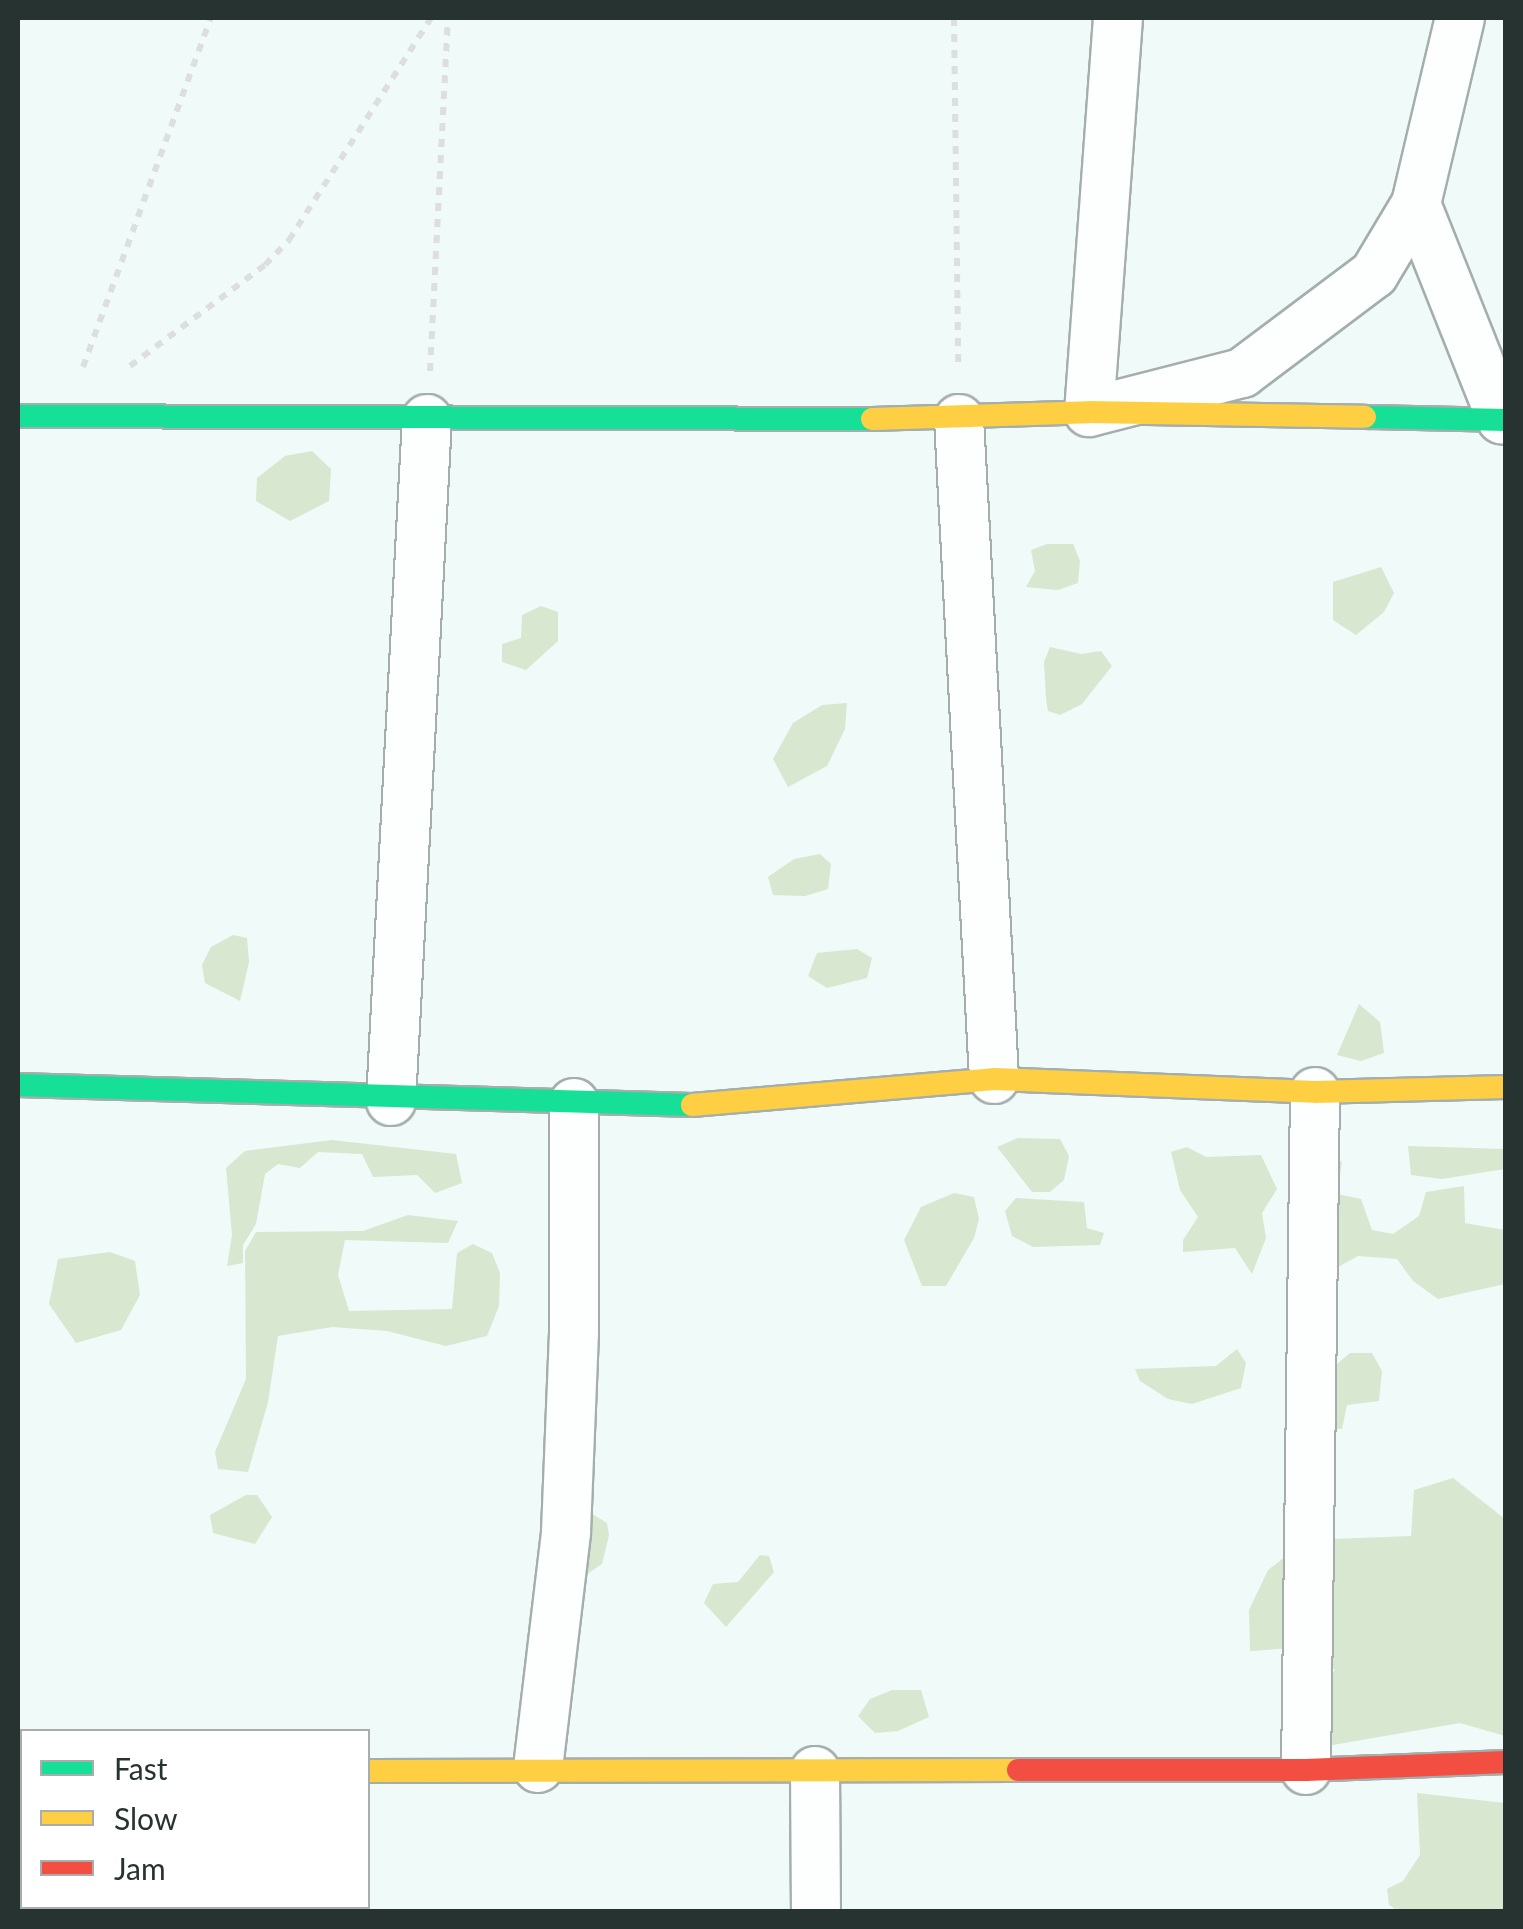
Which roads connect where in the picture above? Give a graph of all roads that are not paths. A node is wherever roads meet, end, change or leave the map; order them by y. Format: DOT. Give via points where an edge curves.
graph roads {
  1 [pos="1118,18"];
  2 [pos="1460,18"];
  3 [pos="1416,204"];
  4 [pos="1090,412"];
  5 [pos="18,416"];
  6 [pos="959,419"];
  7 [pos="427,420"];
  8 [pos="1504,420"];
  9 [pos="994,1078"];
  10 [pos="18,1085"];
  11 [pos="1506,1087"];
  12 [pos="1315,1092"];
  13 [pos="392,1101"];
  14 [pos="574,1103"];
  15 [pos="1506,1762"];
  16 [pos="538,1768"];
  17 [pos="1306,1770"];
  18 [pos="370,1771"];
  19 [pos="816,1772"];
  20 [pos="816,1912"];
  1 -- 4 [label="street"];
  2 -- 3 [label="street"];
  3 -- 4 [label="street" via="1374,274 1242,374"];
  3 -- 8 [label="street"];
  4 -- 6 [label="street"];
  4 -- 8 [label="street"];
  5 -- 7 [label="street"];
  6 -- 7 [label="street"];
  6 -- 9 [label="street"];
  7 -- 13 [label="street"];
  9 -- 12 [label="street"];
  9 -- 14 [label="street" via="663,1107"];
  10 -- 13 [label="street"];
  11 -- 12 [label="street"];
  12 -- 17 [label="street"];
  13 -- 14 [label="street"];
  14 -- 16 [label="street" via="566,1532"];
  15 -- 17 [label="street"];
  16 -- 18 [label="street"];
  16 -- 19 [label="street"];
  17 -- 19 [label="street"];
  19 -- 20 [label="street"];
}
